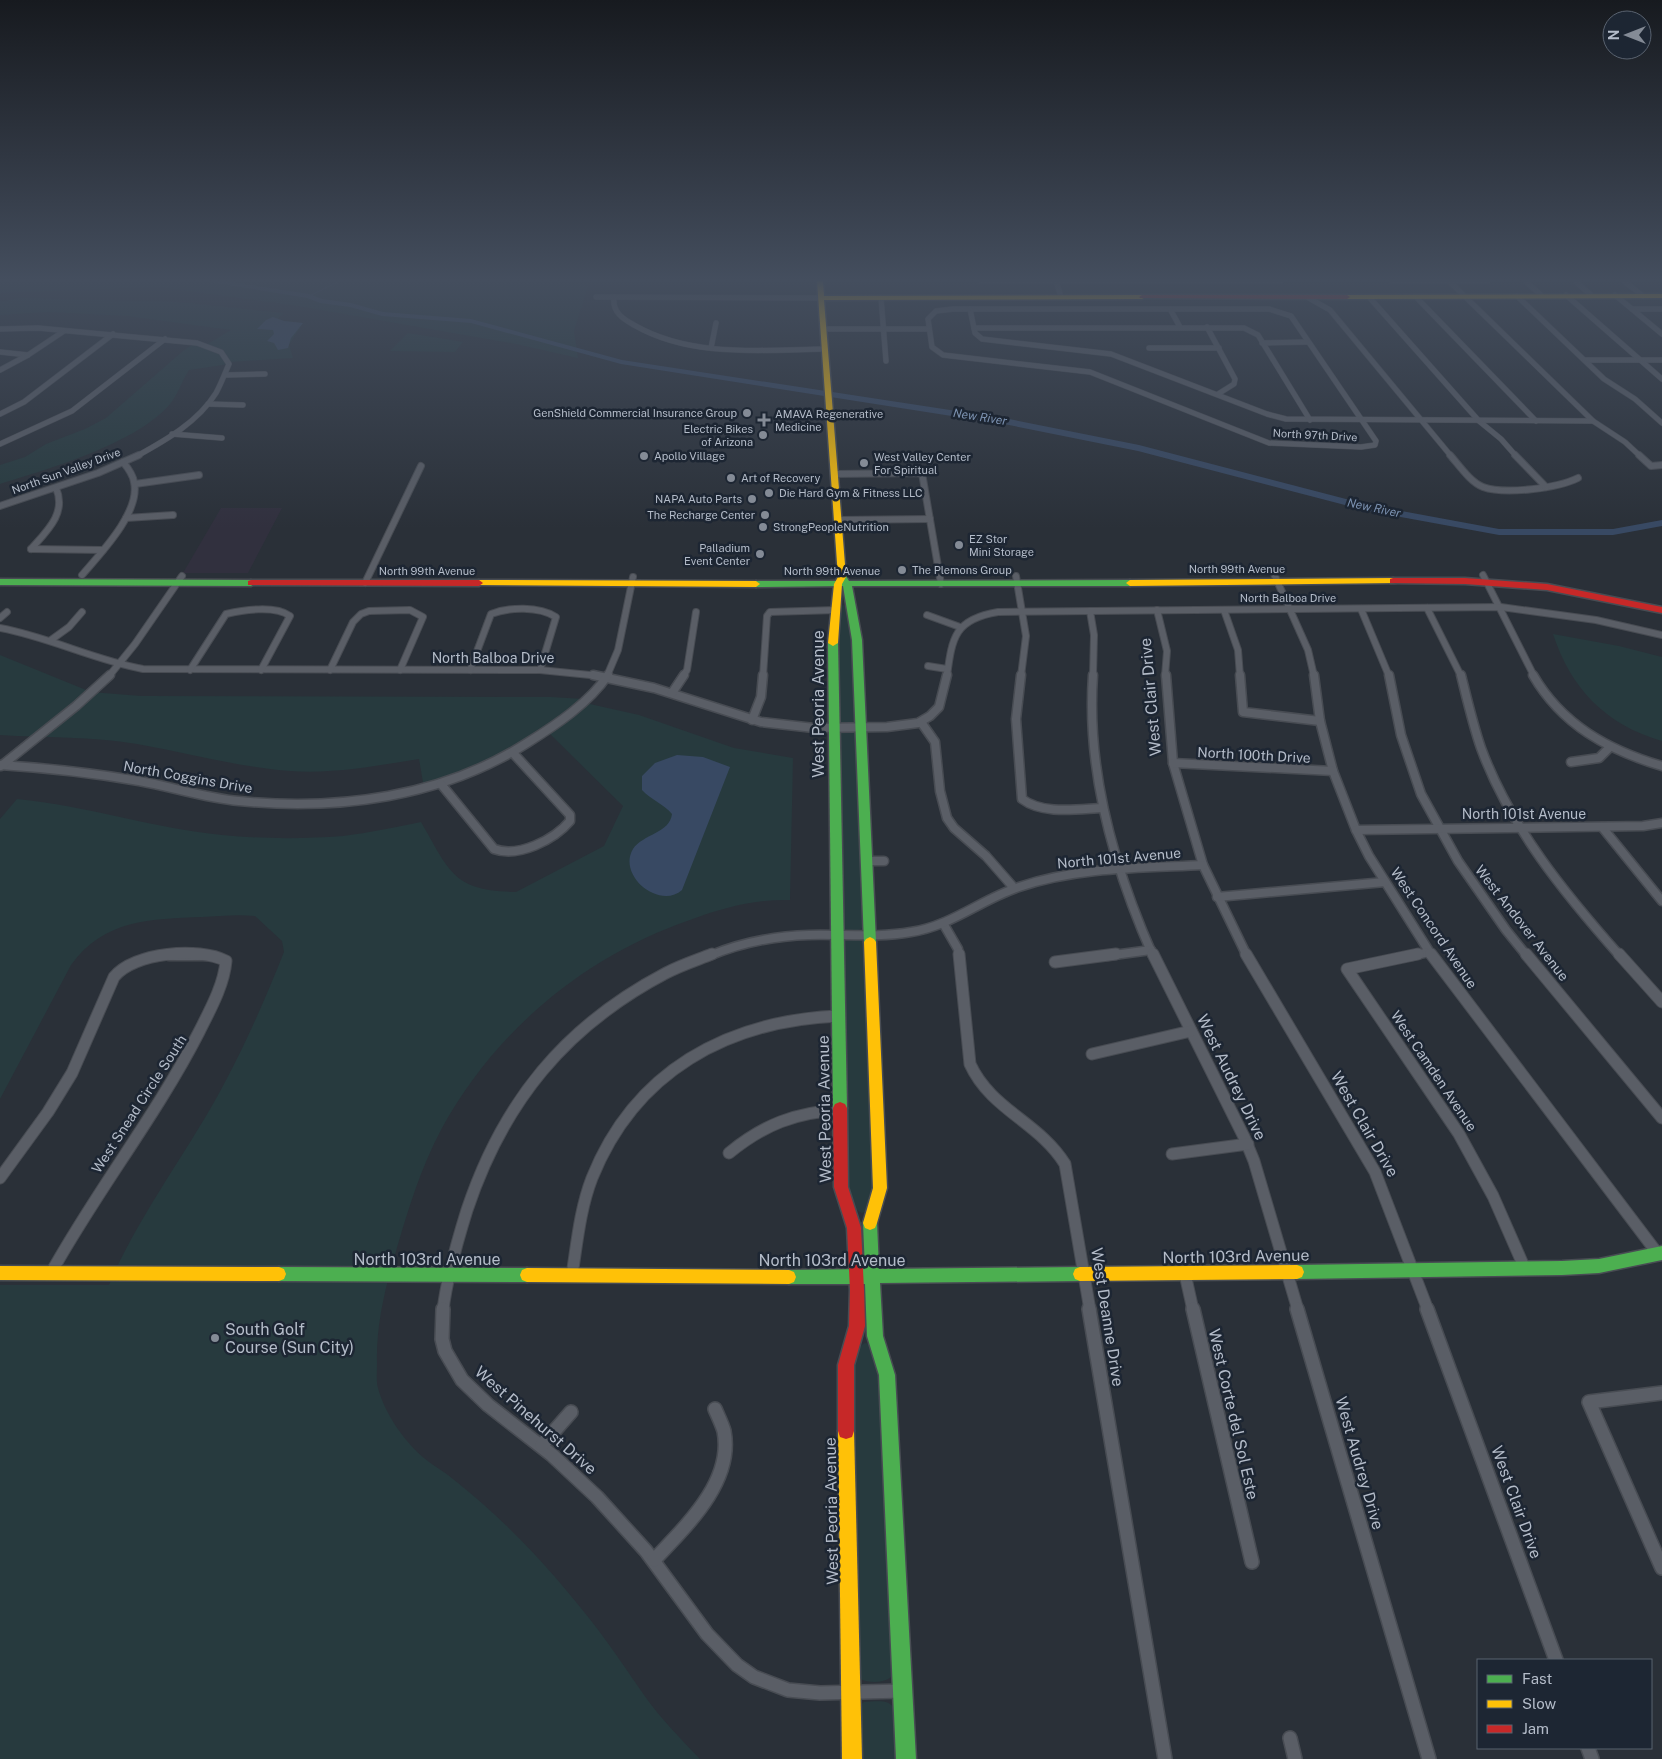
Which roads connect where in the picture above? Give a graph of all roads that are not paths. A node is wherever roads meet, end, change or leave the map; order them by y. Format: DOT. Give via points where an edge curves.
graph roads {
  1 [pos="13,363"];
  2 [pos="75,363"];
  3 [pos="134,363"];
  4 [pos="228,363"];
  5 [pos="826,363"];
  6 [pos="1011,363"];
  7 [pos="1136,363"];
  8 [pos="1226,363"];
  9 [pos="1275,363"];
  10 [pos="1322,363"];
  11 [pos="1374,363"];
  12 [pos="1428,363"];
  13 [pos="1480,363"];
  14 [pos="1533,363"];
  15 [pos="1588,363"];
  16 [pos="1643,363"];
  17 [pos="0,370"];
  18 [pos="265,374"];
  19 [pos="226,375"];
  20 [pos="1662,379"];
  21 [pos="1218,394"];
  22 [pos="208,404"];
  23 [pos="243,405"];
  24 [pos="0,414"];
  25 [pos="1310,420"];
  26 [pos="1361,420"];
  27 [pos="1422,421"];
  28 [pos="1479,421"];
  29 [pos="1536,421"];
  30 [pos="1593,421"];
  31 [pos="1661,421"];
  32 [pos="172,434"];
  33 [pos="222,438"];
  34 [pos="0,444"];
  35 [pos="123,462"];
  36 [pos="1662,465"];
  37 [pos="421,466"];
  38 [pos="834,474"];
  39 [pos="199,475"];
  40 [pos="1578,478"];
  41 [pos="136,484"];
  42 [pos="1546,487"];
  43 [pos="56,488"];
  44 [pos="0,506"];
  45 [pos="174,515"];
  46 [pos="126,518"];
  47 [pos="930,519"];
  48 [pos="838,520"];
  49 [pos="103,550"];
  50 [pos="0,575"];
  51 [pos="82,575"];
  52 [pos="1276,578"];
  53 [pos="1485,578"];
  54 [pos="129,579"];
  55 [pos="180,579"];
  56 [pos="367,580"];
  57 [pos="632,580"];
  58 [pos="940,580"];
  59 [pos="1017,580"];
  60 [pos="0,582"];
  61 [pos="843,582"];
  62 [pos="1662,603"];
  63 [pos="1427,608"];
  64 [pos="1501,608"];
  65 [pos="1292,609"];
  66 [pos="1361,609"];
  67 [pos="836,610"];
  68 [pos="1157,610"];
  69 [pos="1224,610"];
  70 [pos="1662,610"];
  71 [pos="1023,611"];
  72 [pos="1090,611"];
  73 [pos="7,612"];
  74 [pos="82,612"];
  75 [pos="696,612"];
  76 [pos="927,615"];
  77 [pos="0,618"];
  78 [pos="960,627"];
  79 [pos="0,628"];
  80 [pos="1662,635"];
  81 [pos="51,640"];
  82 [pos="118,666"];
  83 [pos="928,666"];
  84 [pos="947,669"];
  85 [pos="190,670"];
  86 [pos="261,670"];
  87 [pos="330,670"];
  88 [pos="400,670"];
  89 [pos="470,670"];
  90 [pos="540,670"];
  91 [pos="607,677"];
  92 [pos="672,693"];
  93 [pos="752,720"];
  94 [pos="1320,721"];
  95 [pos="921,722"];
  96 [pos="833,727"];
  97 [pos="860,727"];
  98 [pos="1610,747"];
  99 [pos="513,753"];
  100 [pos="1571,762"];
  101 [pos="1173,763"];
  102 [pos="1,766"];
  103 [pos="1662,766"];
  104 [pos="1333,771"];
  105 [pos="441,784"];
  106 [pos="1103,808"];
  107 [pos="570,821"];
  108 [pos="1662,823"];
  109 [pos="1520,827"];
  110 [pos="1602,827"];
  111 [pos="1438,828"];
  112 [pos="1356,830"];
  113 [pos="867,861"];
  114 [pos="884,861"];
  115 [pos="1204,865"];
  116 [pos="1120,869"];
  117 [pos="1384,882"];
  118 [pos="1014,888"];
  119 [pos="1217,897"];
  120 [pos="1662,901"];
  121 [pos="943,923"];
  122 [pos="869,934"];
  123 [pos="837,935"];
  124 [pos="1151,950"];
  125 [pos="1430,952"];
  126 [pos="177,956"];
  127 [pos="1055,962"];
  128 [pos="1662,1002"];
  129 [pos="838,1016"];
  130 [pos="1192,1031"];
  131 [pos="1092,1054"];
  132 [pos="840,1110"];
  133 [pos="1662,1118"];
  134 [pos="1248,1144"];
  135 [pos="729,1153"];
  136 [pos="1172,1154"];
  137 [pos="0,1178"];
  138 [pos="1660,1254"];
  139 [pos="1525,1269"];
  140 [pos="1413,1270"];
  141 [pos="1288,1272"];
  142 [pos="0,1273"];
  143 [pos="51,1273"];
  144 [pos="1084,1274"];
  145 [pos="1185,1274"];
  146 [pos="451,1275"];
  147 [pos="572,1275"];
  148 [pos="856,1276"];
  149 [pos="871,1277"];
  150 [pos="1662,1393"];
  151 [pos="715,1409"];
  152 [pos="571,1412"];
  153 [pos="542,1445"];
  154 [pos="654,1560"];
  155 [pos="1252,1562"];
  156 [pos="1662,1568"];
  157 [pos="1556,1659"];
  158 [pos="903,1691"];
  159 [pos="851,1692"];
  160 [pos="1290,1738"];
  161 [pos="852,1759"];
  162 [pos="906,1759"];
  163 [pos="1165,1759"];
  164 [pos="1295,1759"];
  165 [pos="1429,1759"];
  1 -- 17 [label="street"];
  2 -- 24 [label="street" via="24,402"];
  3 -- 34 [label="street" via="72,411"];
  4 -- 19 [label="street"];
  5 -- 38 [label="street, West Peoria Avenue"];
  6 -- 26 [label="street, North 97th Drive" via="1094,373 1269,443 1374,446 1376,442"];
  7 -- 21 [label="street"];
  8 -- 21 [label="street" via="1236,382"];
  9 -- 25 [label="street"];
  10 -- 26 [label="street"];
  11 -- 27 [label="street"];
  12 -- 28 [label="street"];
  13 -- 29 [label="street"];
  14 -- 30 [label="street"];
  15 -- 31 [label="street" via="1606,381"];
  16 -- 20 [label="street"];
  18 -- 19 [label="street"];
  19 -- 22 [label="street, North Sun Valley Drive"];
  21 -- 25 [label="street" via="1277,418"];
  22 -- 23 [label="street"];
  22 -- 32 [label="street, North Sun Valley Drive"];
  25 -- 26 [label="street"];
  26 -- 27 [label="street"];
  27 -- 28 [label="street"];
  27 -- 42 [label="street" via="1464,472 1483,487"];
  28 -- 29 [label="street"];
  28 -- 42 [label="street" via="1501,438"];
  29 -- 30 [label="street"];
  30 -- 36 [label="street" via="1625,442 1651,466"];
  32 -- 33 [label="street"];
  32 -- 35 [label="street, North Sun Valley Drive"];
  35 -- 41 [label="street"];
  35 -- 43 [label="street, North Sun Valley Drive"];
  37 -- 56 [label="street"];
  38 -- 47 [label="street" via="922,473"];
  38 -- 48 [label="street, West Peoria Avenue"];
  39 -- 41 [label="street"];
  40 -- 42 [label="street" via="1572,483"];
  41 -- 46 [label="street"];
  43 -- 44 [label="street, North Sun Valley Drive"];
  43 -- 49 [label="street" via="60,495 58,514 31,549"];
  45 -- 46 [label="street"];
  46 -- 49 [label="street"];
  47 -- 48 [label="street"];
  47 -- 58 [label="street"];
  48 -- 61 [label="street, West Peoria Avenue"];
  49 -- 51 [label="street"];
  50 -- 51 [label="street, North 99th Avenue"];
  51 -- 54 [label="street, North 99th Avenue"];
  52 -- 53 [label="street, North 99th Avenue"];
  52 -- 59 [label="street, North 99th Avenue"];
  52 -- 65 [label="street, West Concord Avenue"];
  53 -- 62 [label="street, North 99th Avenue" via="1562,583"];
  53 -- 64 [label="street"];
  53 -- 70 [label="street, North 99th Avenue"];
  54 -- 55 [label="street, North 99th Avenue"];
  54 -- 60 [label="street, North 99th Avenue"];
  55 -- 56 [label="street, North 99th Avenue"];
  55 -- 82 [label="street"];
  56 -- 57 [label="street, North 99th Avenue"];
  57 -- 61 [label="street, North 99th Avenue"];
  57 -- 91 [label="street" via="617,653"];
  58 -- 59 [label="street, North 99th Avenue"];
  58 -- 61 [label="street, North 99th Avenue"];
  59 -- 71 [label="street"];
  61 -- 67 [label="street, West Peoria Avenue"];
  61 -- 97 [label="street, West Peoria Avenue" via="856,635"];
  63 -- 64 [label="street, North Balboa Drive"];
  63 -- 66 [label="street, North Balboa Drive"];
  63 -- 109 [label="street" via="1460,672 1481,748"];
  64 -- 80 [label="street, North Balboa Drive" via="1596,620"];
  64 -- 98 [label="street" via="1548,698 1570,722"];
  65 -- 66 [label="street, North Balboa Drive"];
  65 -- 69 [label="street, North Balboa Drive"];
  65 -- 94 [label="street, West Concord Avenue" via="1310,656"];
  66 -- 111 [label="street, West Andover Avenue" via="1393,688 1409,762"];
  67 -- 93 [label="street" via="770,612 761,697"];
  67 -- 96 [label="street, West Peoria Avenue" via="832,644"];
  68 -- 69 [label="street, North Balboa Drive"];
  68 -- 72 [label="street, North Balboa Drive"];
  68 -- 101 [label="street, West Clair Drive" via="1167,651 1167,708"];
  69 -- 94 [label="street" via="1238,650 1243,712"];
  71 -- 72 [label="street, North Balboa Drive"];
  71 -- 78 [label="street, North Balboa Drive" via="985,614 968,620"];
  71 -- 106 [label="street" via="1026,636 1016,719 1022,800 1038,808"];
  72 -- 106 [label="street, West Audrey Drive" via="1096,646 1092,698 1094,748"];
  73 -- 77 [label="street"];
  74 -- 81 [label="street"];
  75 -- 92 [label="street" via="687,670"];
  76 -- 78 [label="street"];
  78 -- 84 [label="street"];
  79 -- 81 [label="street, North Balboa Drive"];
  81 -- 82 [label="street, North Balboa Drive"];
  82 -- 85 [label="street, North Balboa Drive"];
  82 -- 102 [label="street"];
  83 -- 84 [label="street"];
  84 -- 95 [label="street" via="941,702 934,714"];
  85 -- 86 [label="street, North Balboa Drive"];
  85 -- 86 [label="street" via="226,614 283,611 290,616"];
  86 -- 87 [label="street, North Balboa Drive"];
  87 -- 88 [label="street, North Balboa Drive"];
  87 -- 88 [label="street" via="356,618 364,612 410,610 423,617"];
  88 -- 89 [label="street, North Balboa Drive"];
  89 -- 90 [label="street, North Balboa Drive"];
  89 -- 90 [label="street" via="491,614 498,611 547,611 556,617"];
  90 -- 91 [label="street, North Balboa Drive"];
  91 -- 92 [label="street, North Balboa Drive"];
  91 -- 99 [label="street, North Coggins Drive" via="561,718"];
  92 -- 93 [label="street, North Balboa Drive"];
  93 -- 96 [label="street, North Balboa Drive" via="788,726"];
  94 -- 104 [label="street, West Concord Avenue"];
  95 -- 97 [label="street, North Balboa Drive"];
  95 -- 118 [label="street" via="935,742 941,798 947,818"];
  96 -- 97 [label="street, North Balboa Drive"];
  96 -- 123 [label="street, West Peoria Avenue"];
  97 -- 113 [label="street, West Peoria Avenue"];
  98 -- 100 [label="street" via="1599,758"];
  98 -- 103 [label="street"];
  99 -- 105 [label="street, North Coggins Drive"];
  99 -- 107 [label="street" via="570,814"];
  101 -- 104 [label="street, North 100th Drive"];
  101 -- 115 [label="street, West Clair Drive"];
  102 -- 105 [label="street, North Coggins Drive" via="100,774 222,799 262,803 348,801"];
  104 -- 112 [label="street, West Concord Avenue"];
  105 -- 107 [label="street" via="494,849 502,854 515,853 564,828"];
  106 -- 116 [label="street, West Audrey Drive"];
  108 -- 110 [label="street, North 101st Avenue"];
  109 -- 110 [label="street, North 101st Avenue"];
  109 -- 111 [label="street, North 101st Avenue"];
  109 -- 128 [label="street" via="1557,881"];
  110 -- 120 [label="street"];
  111 -- 112 [label="street, North 101st Avenue"];
  111 -- 133 [label="street, West Andover Avenue" via="1506,930"];
  112 -- 117 [label="street, West Concord Avenue"];
  113 -- 114 [label="street"];
  113 -- 122 [label="street, West Peoria Avenue"];
  115 -- 116 [label="street, North 101st Avenue"];
  115 -- 119 [label="street, West Clair Drive"];
  116 -- 118 [label="street, North 101st Avenue" via="1062,876"];
  116 -- 124 [label="street, West Audrey Drive"];
  117 -- 119 [label="street"];
  117 -- 125 [label="street, West Concord Avenue"];
  118 -- 121 [label="street, North 101st Avenue"];
  119 -- 140 [label="street, West Clair Drive" via="1252,967 1375,1172"];
  121 -- 122 [label="street, North 101st Avenue" via="913,932"];
  121 -- 144 [label="street, West Deanne Drive" via="958,949 970,1064 975,1078 992,1097 1046,1137 1061,1156 1069,1178"];
  122 -- 123 [label="street, West Pinehurst Drive"];
  122 -- 149 [label="street, West Peoria Avenue" via="880,1188 869,1225"];
  123 -- 129 [label="street, West Peoria Avenue"];
  123 -- 146 [label="street, West Pinehurst Drive" via="775,938 701,957 636,988 574,1035 531,1082 487,1153 466,1212"];
  124 -- 127 [label="street"];
  124 -- 130 [label="street, West Audrey Drive"];
  125 -- 138 [label="street, West Concord Avenue"];
  125 -- 139 [label="street, West Camden Avenue" via="1347,969 1460,1134 1493,1196"];
  126 -- 137 [label="street" via="140,958 127,962 117,971 72,1073"];
  126 -- 143 [label="street, West Snead Circle South" via="214,955 223,958 227,966 222,982 186,1059 76,1226"];
  129 -- 132 [label="street, West Peoria Avenue"];
  129 -- 147 [label="street" via="783,1020 730,1036 684,1062 650,1091 627,1118 599,1163 583,1213"];
  130 -- 131 [label="street"];
  130 -- 134 [label="street, West Audrey Drive"];
  132 -- 135 [label="street" via="812,1110 788,1116 760,1129"];
  132 -- 148 [label="street, West Peoria Avenue" via="841,1187 854,1228"];
  134 -- 136 [label="street"];
  134 -- 141 [label="street, West Audrey Drive"];
  138 -- 139 [label="street, North 103rd Avenue" via="1599,1266"];
  139 -- 140 [label="street, North 103rd Avenue"];
  140 -- 141 [label="street, North 103rd Avenue"];
  140 -- 157 [label="street, West Clair Drive"];
  141 -- 145 [label="street, North 103rd Avenue"];
  141 -- 165 [label="street, West Audrey Drive"];
  142 -- 143 [label="street, North 103rd Avenue"];
  143 -- 146 [label="street, North 103rd Avenue"];
  144 -- 145 [label="street, North 103rd Avenue"];
  144 -- 149 [label="street, North 103rd Avenue"];
  144 -- 163 [label="street, West Deanne Drive"];
  145 -- 155 [label="street, West Corte del Sol Este"];
  146 -- 147 [label="street, North 103rd Avenue"];
  146 -- 153 [label="street, West Pinehurst Drive" via="442,1328 445,1351 467,1386"];
  147 -- 148 [label="street, North 103rd Avenue"];
  148 -- 149 [label="street, North 103rd Avenue"];
  148 -- 159 [label="street, West Peoria Avenue" via="857,1326 845,1380"];
  149 -- 158 [label="street, West Peoria Avenue" via="874,1324 888,1381"];
  150 -- 156 [label="street" via="1589,1402"];
  151 -- 154 [label="street" via="724,1431 723,1459 715,1485 698,1511"];
  152 -- 153 [label="street"];
  153 -- 154 [label="street, West Pinehurst Drive" via="591,1490"];
  154 -- 159 [label="street, West Pinehurst Drive" via="714,1641 744,1672 775,1687"];
  158 -- 159 [label="street, West Pinehurst Drive"];
  158 -- 162 [label="street, West Peoria Avenue"];
  159 -- 161 [label="street, West Peoria Avenue"];
  160 -- 164 [label="street"];
}
